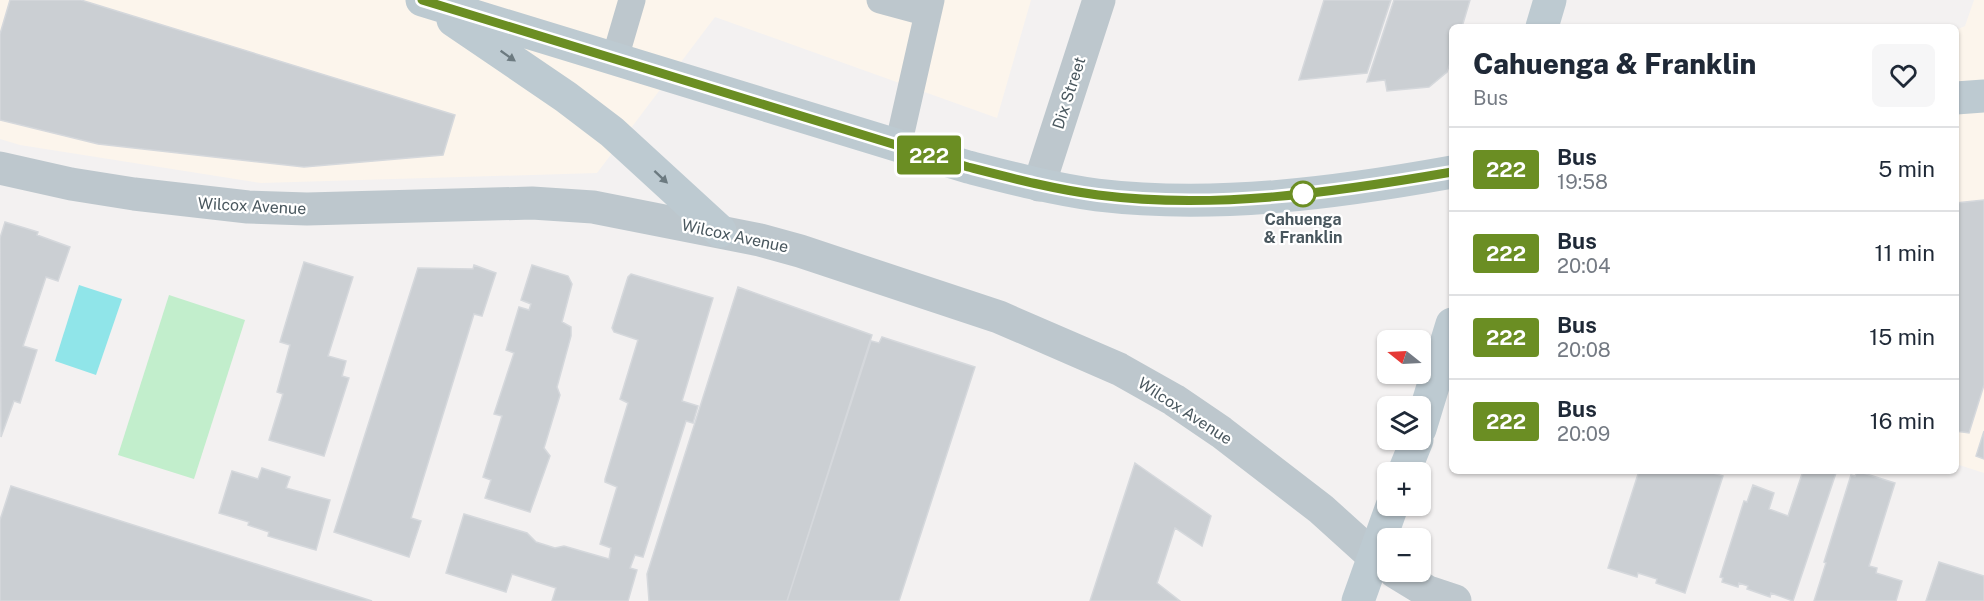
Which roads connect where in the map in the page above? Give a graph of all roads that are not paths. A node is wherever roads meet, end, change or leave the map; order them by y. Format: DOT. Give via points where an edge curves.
graph roads {
  1 [pos="423,0"];
  2 [pos="632,0"];
  3 [pos="880,0"];
  4 [pos="1099,0"];
  5 [pos="1550,0"];
  6 [pos="930,7"];
  7 [pos="1543,24"];
  8 [pos="615,58"];
  9 [pos="1984,96"];
  10 [pos="1959,98"];
  11 [pos="898,146"];
  12 [pos="0,168"];
  13 [pos="1449,173"];
  14 [pos="1039,185"];
  15 [pos="720,231"];
  16 [pos="1449,334"];
  17 [pos="1430,396"];
  18 [pos="1377,558"];
  19 [pos="1377,576"];
  20 [pos="1412,582"];
  21 [pos="1358,601"];
  22 [pos="1455,601"];
  1 -- 8 [label="main road"];
  1 -- 15 [label="main road, one-way" via="612,132"];
  2 -- 8 [label="lane"];
  3 -- 6 [label="lane"];
  4 -- 14 [label="street, Dix Street"];
  5 -- 7 [label="main road"];
  6 -- 11 [label="lane"];
  8 -- 11 [label="main road"];
  9 -- 10 [label="main road"];
  11 -- 14 [label="main road"];
  12 -- 15 [label="street, Wilcox Avenue" via="134,194 248,207 532,203 593,207"];
  13 -- 14 [label="main road" via="1281,196 1217,200 1159,200"];
  15 -- 18 [label="street, Wilcox Avenue" via="800,251 999,317 1119,369 1221,432"];
  16 -- 17 [label="main road"];
  19 -- 21 [label="main road"];
  20 -- 22 [label="street, Wilcox Avenue"];
}
